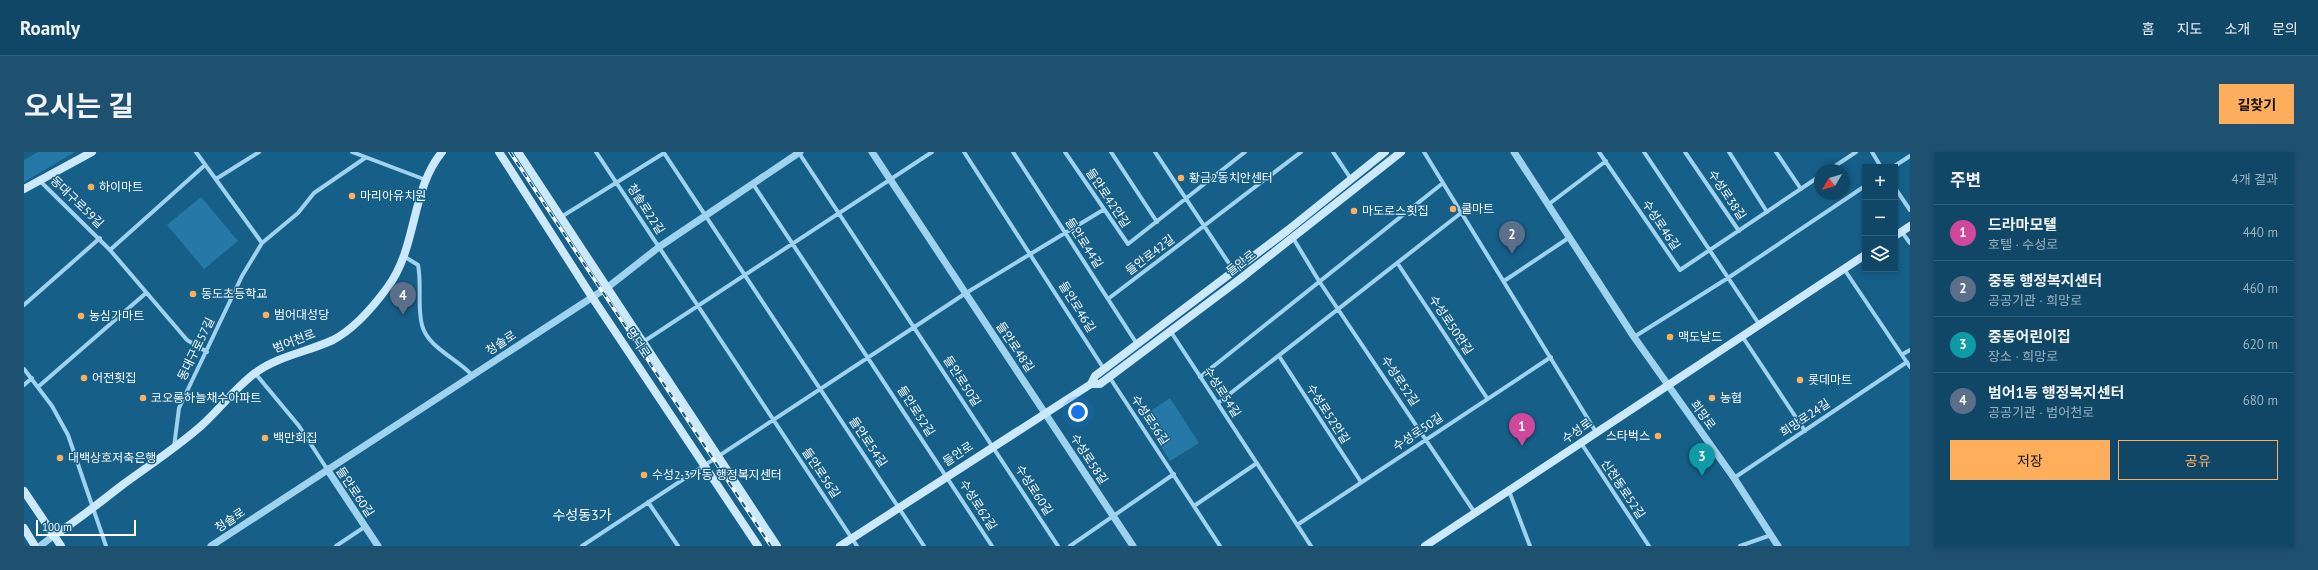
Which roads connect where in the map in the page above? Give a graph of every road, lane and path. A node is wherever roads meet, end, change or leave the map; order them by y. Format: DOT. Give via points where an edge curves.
graph roads {
  1 [pos="92,152"];
  2 [pos="196,152"];
  3 [pos="260,152"];
  4 [pos="352,152"];
  5 [pos="442,152"];
  6 [pos="499,152"];
  7 [pos="518,152"];
  8 [pos="596,152"];
  9 [pos="800,152"];
  10 [pos="872,152"];
  11 [pos="932,152"];
  12 [pos="964,152"];
  13 [pos="1013,152"];
  14 [pos="1065,152"];
  15 [pos="1111,152"];
  16 [pos="1154,152"];
  17 [pos="1244,152"];
  18 [pos="1301,152"];
  19 [pos="1333,152"];
  20 [pos="1385,152"];
  21 [pos="1401,152"];
  22 [pos="1424,152"];
  23 [pos="1514,152"];
  24 [pos="1599,152"];
  25 [pos="1644,152"];
  26 [pos="1685,152"];
  27 [pos="1729,152"];
  28 [pos="1777,152"];
  29 [pos="1856,152"];
  30 [pos="1872,152"];
  31 [pos="1238,154"];
  32 [pos="1910,156"];
  33 [pos="365,158"];
  34 [pos="1606,161"];
  35 [pos="1838,164"];
  36 [pos="1879,164"];
  37 [pos="1898,164"];
  38 [pos="205,165"];
  39 [pos="216,179"];
  40 [pos="890,179"];
  41 [pos="1351,179"];
  42 [pos="40,180"];
  43 [pos="426,180"];
  44 [pos="1814,180"];
  45 [pos="616,182"];
  46 [pos="1443,183"];
  47 [pos="754,184"];
  48 [pos="1862,188"];
  49 [pos="24,189"];
  50 [pos="1800,189"];
  51 [pos="1898,192"];
  52 [pos="1186,200"];
  53 [pos="1549,204"];
  54 [pos="1103,210"];
  55 [pos="1910,210"];
  56 [pos="840,212"];
  57 [pos="1767,212"];
  58 [pos="1462,213"];
  59 [pos="705,215"];
  60 [pos="561,217"];
  61 [pos="1157,222"];
  62 [pos="1910,226"];
  63 [pos="1205,227"];
  64 [pos="1739,230"];
  65 [pos="1066,233"];
  66 [pos="1898,234"];
  67 [pos="1570,237"];
  68 [pos="100,238"];
  69 [pos="1293,238"];
  70 [pos="262,243"];
  71 [pos="793,243"];
  72 [pos="1910,243"];
  73 [pos="659,247"];
  74 [pos="110,250"];
  75 [pos="1710,250"];
  76 [pos="1032,255"];
  77 [pos="405,257"];
  78 [pos="1862,257"];
  79 [pos="1398,264"];
  80 [pos="1844,269"];
  81 [pos="1234,271"];
  82 [pos="745,275"];
  83 [pos="1728,278"];
  84 [pos="1319,281"];
  85 [pos="1504,281"];
  86 [pos="608,287"];
  87 [pos="146,293"];
  88 [pos="966,294"];
  89 [pos="592,297"];
  90 [pos="1108,299"];
  91 [pos="24,305"];
  92 [pos="698,306"];
  93 [pos="1339,309"];
  94 [pos="1759,324"];
  95 [pos="915,327"];
  96 [pos="1171,332"];
  97 [pos="1742,335"];
  98 [pos="1634,337"];
  99 [pos="642,342"];
  100 [pos="1138,345"];
  101 [pos="1910,350"];
  102 [pos="207,352"];
  103 [pos="1903,354"];
  104 [pos="1279,356"];
  105 [pos="1551,357"];
  106 [pos="869,358"];
  107 [pos="1907,362"];
  108 [pos="1910,367"];
  109 [pos="24,369"];
  110 [pos="1104,369"];
  111 [pos="255,373"];
  112 [pos="472,375"];
  113 [pos="1200,377"];
  114 [pos="32,378"];
  115 [pos="1110,378"];
  116 [pos="1090,384"];
  117 [pos="1667,384"];
  118 [pos="24,385"];
  119 [pos="38,387"];
  120 [pos="820,389"];
  121 [pos="1487,398"];
  122 [pos="1218,403"];
  123 [pos="1046,413"];
  124 [pos="774,420"];
  125 [pos="1805,431"];
  126 [pos="1596,432"];
  127 [pos="1426,438"];
  128 [pos="1581,443"];
  129 [pos="992,446"];
  130 [pos="174,448"];
  131 [pos="718,456"];
  132 [pos="1257,463"];
  133 [pos="705,465"];
  134 [pos="327,469"];
  135 [pos="1174,474"];
  136 [pos="947,476"];
  137 [pos="1734,478"];
  138 [pos="1361,482"];
  139 [pos="24,491"];
  140 [pos="1509,491"];
  141 [pos="648,502"];
  142 [pos="1194,506"];
  143 [pos="898,507"];
  144 [pos="92,508"];
  145 [pos="1475,512"];
  146 [pos="1114,517"];
  147 [pos="1297,525"];
  148 [pos="366,526"];
  149 [pos="24,528"];
  150 [pos="1771,535"];
  151 [pos="53,536"];
  152 [pos="852,538"];
  153 [pos="35,546"];
  154 [pos="40,546"];
  155 [pos="61,546"];
  156 [pos="106,546"];
  157 [pos="211,546"];
  158 [pos="336,546"];
  159 [pos="378,546"];
  160 [pos="582,546"];
  161 [pos="678,546"];
  162 [pos="758,546"];
  163 [pos="777,546"];
  164 [pos="840,546"];
  165 [pos="858,546"];
  166 [pos="924,546"];
  167 [pos="992,546"];
  168 [pos="1058,546"];
  169 [pos="1070,546"];
  170 [pos="1133,546"];
  171 [pos="1220,546"];
  172 [pos="1311,546"];
  173 [pos="1425,546"];
  174 [pos="1530,546"];
  175 [pos="1649,546"];
  176 [pos="1740,546"];
  177 [pos="1778,546"];
  1 -- 42 [label="main road"];
  2 -- 38 [label="street"];
  3 -- 39 [label="street"];
  4 -- 33 [label="street"];
  5 -- 43 [label="main road, 범어천로" via="432,165"];
  6 -- 89 [label="main road, 명덕로"];
  7 -- 60 [label="main road, 명덕로"];
  8 -- 45 [label="street, 청솔로22길"];
  9 -- 47 [label="street, 청솔로"];
  9 -- 56 [label="street, 들안로50길"];
  10 -- 40 [label="street, 들안로48길"];
  11 -- 40 [label="street"];
  12 -- 76 [label="street, 들안로46길"];
  13 -- 65 [label="street, 들안로44길"];
  14 -- 54 [label="street, 들안로42안길"];
  15 -- 61 [label="street"];
  16 -- 52 [label="street"];
  17 -- 31 [label="street, 들안로42안길"];
  18 -- 63 [label="street, 들안로42길"];
  19 -- 41 [label="street"];
  20 -- 41 [label="main road, 들안로"];
  21 -- 69 [label="main road, 들안로"];
  22 -- 46 [label="street"];
  23 -- 53 [label="street, 희망로"];
  24 -- 34 [label="street"];
  25 -- 75 [label="street"];
  26 -- 64 [label="street, 수성로38길"];
  27 -- 57 [label="street, 수성로38길"];
  28 -- 50 [label="street"];
  29 -- 35 [label="street"];
  30 -- 36 [label="street"];
  31 -- 52 [label="street, 들안로42안길"];
  32 -- 37 [label="street"];
  33 -- 43 [label="street"];
  33 -- 70 [label="street, 동대구로57길" via="314,193 298,213"];
  34 -- 53 [label="street"];
  34 -- 75 [label="street, 수성로46길" via="1680,270"];
  38 -- 39 [label="street"];
  38 -- 74 [label="street"];
  39 -- 70 [label="street"];
  40 -- 56 [label="street"];
  40 -- 88 [label="street, 들안로48길"];
  41 -- 81 [label="main road, 들안로"];
  42 -- 49 [label="main road"];
  42 -- 68 [label="street, 동대구로59길"];
  43 -- 77 [label="main road, 범어천로" via="415,211"];
  44 -- 50 [label="street, 수성로38길"];
  45 -- 59 [label="street, 들안로54길" via="664,153"];
  45 -- 60 [label="street, 청솔로22길"];
  45 -- 73 [label="street, 청솔로22길"];
  46 -- 58 [label="street"];
  46 -- 84 [label="street"];
  47 -- 59 [label="street, 청솔로"];
  47 -- 71 [label="street, 들안로52길"];
  48 -- 83 [label="street"];
  50 -- 57 [label="street, 수성로38길"];
  51 -- 55 [label="street"];
  52 -- 61 [label="street, 들안로42안길"];
  52 -- 63 [label="street"];
  53 -- 67 [label="street, 희망로"];
  54 -- 61 [label="street, 들안로42안길" via="1128,244"];
  54 -- 65 [label="street"];
  56 -- 71 [label="street"];
  56 -- 95 [label="street, 들안로50길"];
  57 -- 64 [label="street, 수성로38길"];
  58 -- 79 [label="street"];
  58 -- 85 [label="street"];
  59 -- 73 [label="street, 청솔로"];
  59 -- 82 [label="street, 들안로54길"];
  60 -- 86 [label="main road, 명덕로"];
  62 -- 66 [label="main road"];
  63 -- 81 [label="street"];
  63 -- 90 [label="street, 들안로42길"];
  64 -- 75 [label="street, 수성로38길"];
  65 -- 76 [label="street"];
  65 -- 90 [label="street, 들안로44길"];
  66 -- 72 [label="street"];
  67 -- 85 [label="street"];
  67 -- 98 [label="street, 희망로"];
  68 -- 74 [label="street, 동대구로59길"];
  68 -- 91 [label="street, 동대구로59길"];
  69 -- 84 [label="street, 수성로52길"];
  69 -- 96 [label="main road, 들안로"];
  70 -- 102 [label="street, 동대구로57길" via="242,276"];
  71 -- 82 [label="street"];
  71 -- 106 [label="street, 들안로52길"];
  73 -- 86 [label="street, 청솔로"];
  73 -- 92 [label="street, 들안로56길"];
  74 -- 87 [label="street, 동대구로59길"];
  75 -- 83 [label="street"];
  76 -- 88 [label="street"];
  76 -- 110 [label="street, 들안로46길"];
  77 -- 111 [label="main road, 범어천로" via="387,288 360,319 342,334 272,363"];
  77 -- 112 [label="street" via="418,265 423,329 436,345"];
  78 -- 80 [label="main road, 수성로"];
  79 -- 93 [label="street"];
  79 -- 121 [label="street, 수성로50안길"];
  80 -- 94 [label="main road, 수성로"];
  80 -- 103 [label="street"];
  81 -- 100 [label="main road, 들안로"];
  82 -- 92 [label="street"];
  82 -- 120 [label="street, 들안로54길"];
  83 -- 94 [label="street"];
  83 -- 98 [label="street"];
  84 -- 93 [label="street, 수성로52길"];
  84 -- 113 [label="street"];
  85 -- 105 [label="street"];
  86 -- 89 [label="street, 청솔로"];
  86 -- 99 [label="main road, 명덕로"];
  87 -- 102 [label="street, 동대구로59길" via="187,340"];
  87 -- 119 [label="street"];
  88 -- 95 [label="street"];
  88 -- 123 [label="street, 들안로48길"];
  89 -- 112 [label="street, 청솔로"];
  89 -- 133 [label="main road, 명덕로"];
  90 -- 100 [label="street, 들안로44길"];
  92 -- 99 [label="street"];
  92 -- 124 [label="street, 들안로56길"];
  93 -- 104 [label="street"];
  93 -- 127 [label="street, 수성로52길"];
  94 -- 97 [label="main road, 수성로"];
  95 -- 106 [label="street"];
  95 -- 129 [label="street, 들안로50길"];
  96 -- 113 [label="street, 수성로54길"];
  96 -- 115 [label="main road, 들안로"];
  97 -- 117 [label="main road, 수성로"];
  97 -- 125 [label="street"];
  98 -- 117 [label="street, 희망로"];
  99 -- 131 [label="main road, 명덕로"];
  100 -- 110 [label="main road, 들안로"];
  101 -- 103 [label="street"];
  102 -- 130 [label="street, 동대구로57길" via="179,408"];
  103 -- 107 [label="street"];
  104 -- 122 [label="street"];
  104 -- 138 [label="street, 수성로52안길"];
  105 -- 121 [label="street, 수성로50길"];
  105 -- 126 [label="street"];
  106 -- 120 [label="street"];
  106 -- 136 [label="street, 들안로52길"];
  107 -- 108 [label="street"];
  107 -- 125 [label="street, 희망로24길"];
  109 -- 114 [label="street"];
  110 -- 116 [label="main road, 들안로"];
  111 -- 130 [label="main road, 범어천로" via="201,426"];
  111 -- 134 [label="street" via="299,426"];
  112 -- 134 [label="street, 청솔로"];
  113 -- 122 [label="street, 수성로54길"];
  114 -- 118 [label="street"];
  114 -- 119 [label="street"];
  115 -- 116 [label="main road, 들안로" via="1100,384"];
  115 -- 135 [label="street, 수성로56길"];
  116 -- 123 [label="main road, 들안로"];
  117 -- 126 [label="main road, 수성로"];
  117 -- 137 [label="street, 희망로"];
  119 -- 144 [label="street" via="68,435"];
  120 -- 124 [label="street"];
  120 -- 143 [label="street, 들안로54길"];
  121 -- 127 [label="street, 수성로50길"];
  122 -- 132 [label="street, 수성로54길"];
  123 -- 129 [label="main road, 들안로"];
  123 -- 146 [label="street, 수성로58길"];
  124 -- 131 [label="street"];
  124 -- 152 [label="street, 들안로56길"];
  125 -- 137 [label="street, 희망로24길"];
  126 -- 128 [label="main road, 수성로"];
  127 -- 138 [label="street, 수성로50길"];
  127 -- 145 [label="street, 수성로52길"];
  128 -- 140 [label="main road, 수성로"];
  128 -- 175 [label="street, 신천동로52길"];
  129 -- 136 [label="main road, 들안로"];
  129 -- 168 [label="street, 수성로60길"];
  130 -- 144 [label="main road, 범어천로"];
  131 -- 133 [label="street"];
  131 -- 163 [label="main road, 명덕로"];
  132 -- 142 [label="street"];
  132 -- 147 [label="street, 수성로54길"];
  133 -- 141 [label="street"];
  133 -- 162 [label="main road, 명덕로"];
  134 -- 148 [label="street, 들안로60길"];
  134 -- 157 [label="street, 청솔로"];
  135 -- 142 [label="street, 수성로56길"];
  135 -- 146 [label="street"];
  136 -- 143 [label="main road, 들안로"];
  136 -- 167 [label="street, 수성로62길"];
  137 -- 150 [label="street, 희망로"];
  138 -- 147 [label="street, 수성로50길"];
  139 -- 151 [label="main road"];
  140 -- 145 [label="main road, 수성로"];
  140 -- 174 [label="street"];
  141 -- 160 [label="street"];
  141 -- 161 [label="street"];
  142 -- 171 [label="street, 수성로56길"];
  143 -- 152 [label="main road, 들안로"];
  143 -- 166 [label="street, 들안로54길"];
  144 -- 151 [label="main road, 범어천로"];
  144 -- 156 [label="street"];
  145 -- 173 [label="main road, 수성로"];
  146 -- 169 [label="street"];
  146 -- 170 [label="street, 수성로58길"];
  147 -- 172 [label="street, 수성로54길"];
  148 -- 158 [label="street, 들안로60길"];
  148 -- 159 [label="street, 들안로60길"];
  149 -- 153 [label="main road"];
  150 -- 176 [label="street"];
  150 -- 177 [label="street, 희망로"];
  151 -- 154 [label="street, 범어천로"];
  151 -- 155 [label="main road"];
  152 -- 164 [label="main road, 들안로"];
  152 -- 165 [label="street, 들안로56길"];
}
